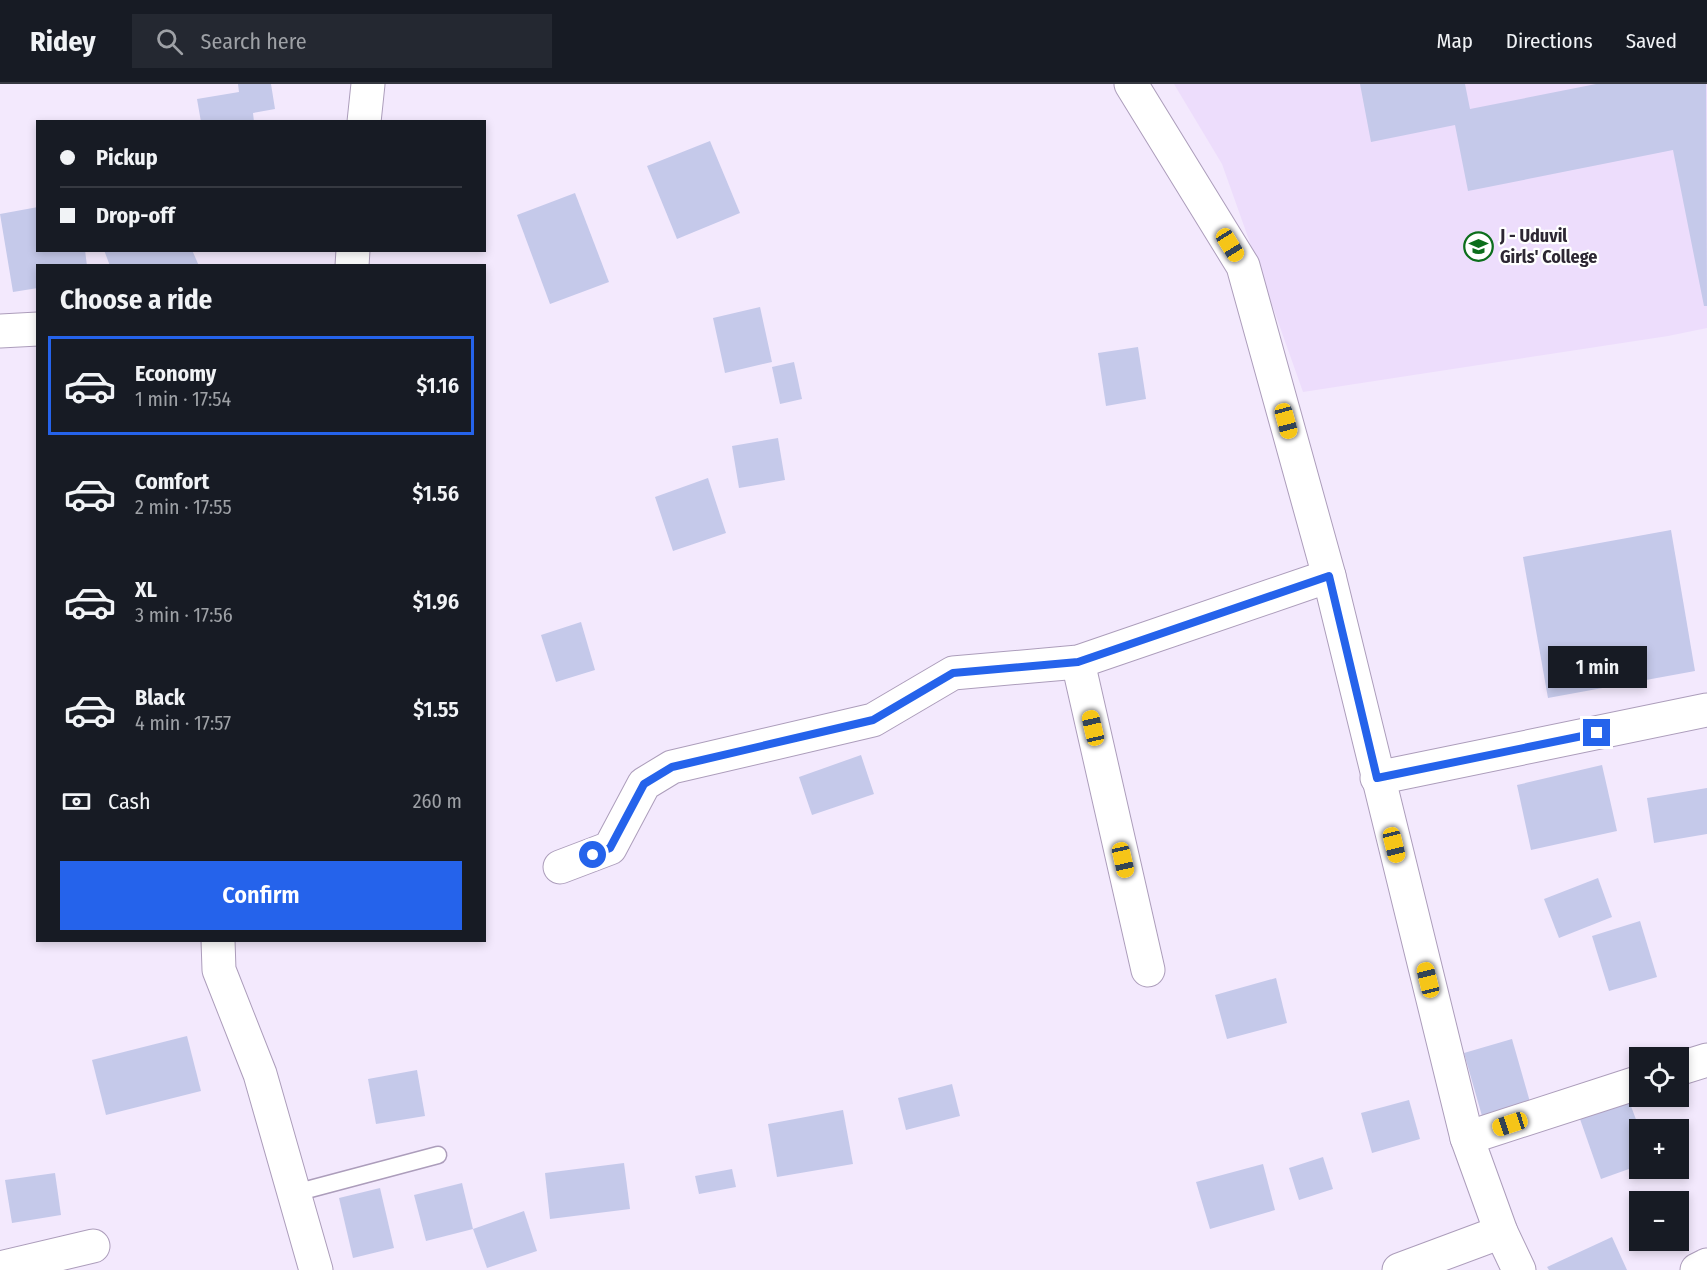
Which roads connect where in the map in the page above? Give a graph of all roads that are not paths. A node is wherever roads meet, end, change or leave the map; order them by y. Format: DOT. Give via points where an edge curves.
graph roads {
  1 [pos="368,84"];
  2 [pos="1131,84"];
  3 [pos="364,120"];
  4 [pos="36,329"];
  5 [pos="0,331"];
  6 [pos="1329,576"];
  7 [pos="1078,662"];
  8 [pos="1707,710"];
  9 [pos="1377,778"];
  10 [pos="560,867"];
  11 [pos="218,942"];
  12 [pos="1148,970"];
  13 [pos="1707,1060"];
  14 [pos="1689,1066"];
  15 [pos="1629,1086"];
  16 [pos="1467,1138"];
  17 [pos="438,1155"];
  18 [pos="295,1193"];
  19 [pos="1501,1232"];
  20 [pos="93,1246"];
  21 [pos="1707,1265"];
  22 [pos="0,1268"];
  23 [pos="316,1270"];
  24 [pos="1399,1270"];
  25 [pos="1519,1270"];
  26 [pos="1697,1270"];
  1 -- 3 [label="street"];
  2 -- 6 [label="street" via="1243,266"];
  4 -- 5 [label="street"];
  6 -- 7 [label="street"];
  6 -- 9 [label="street"];
  7 -- 10 [label="street" via="953,673 873,720 672,767 644,784 610,848"];
  7 -- 12 [label="street"];
  8 -- 9 [label="street"];
  9 -- 16 [label="street"];
  11 -- 18 [label="street" via="219,970 260,1074"];
  13 -- 14 [label="street"];
  15 -- 16 [label="street"];
  16 -- 19 [label="street"];
  17 -- 18 [label="lane"];
  18 -- 23 [label="street"];
  19 -- 24 [label="street"];
  19 -- 25 [label="street"];
  20 -- 22 [label="street"];
  21 -- 26 [label="street"];
}
